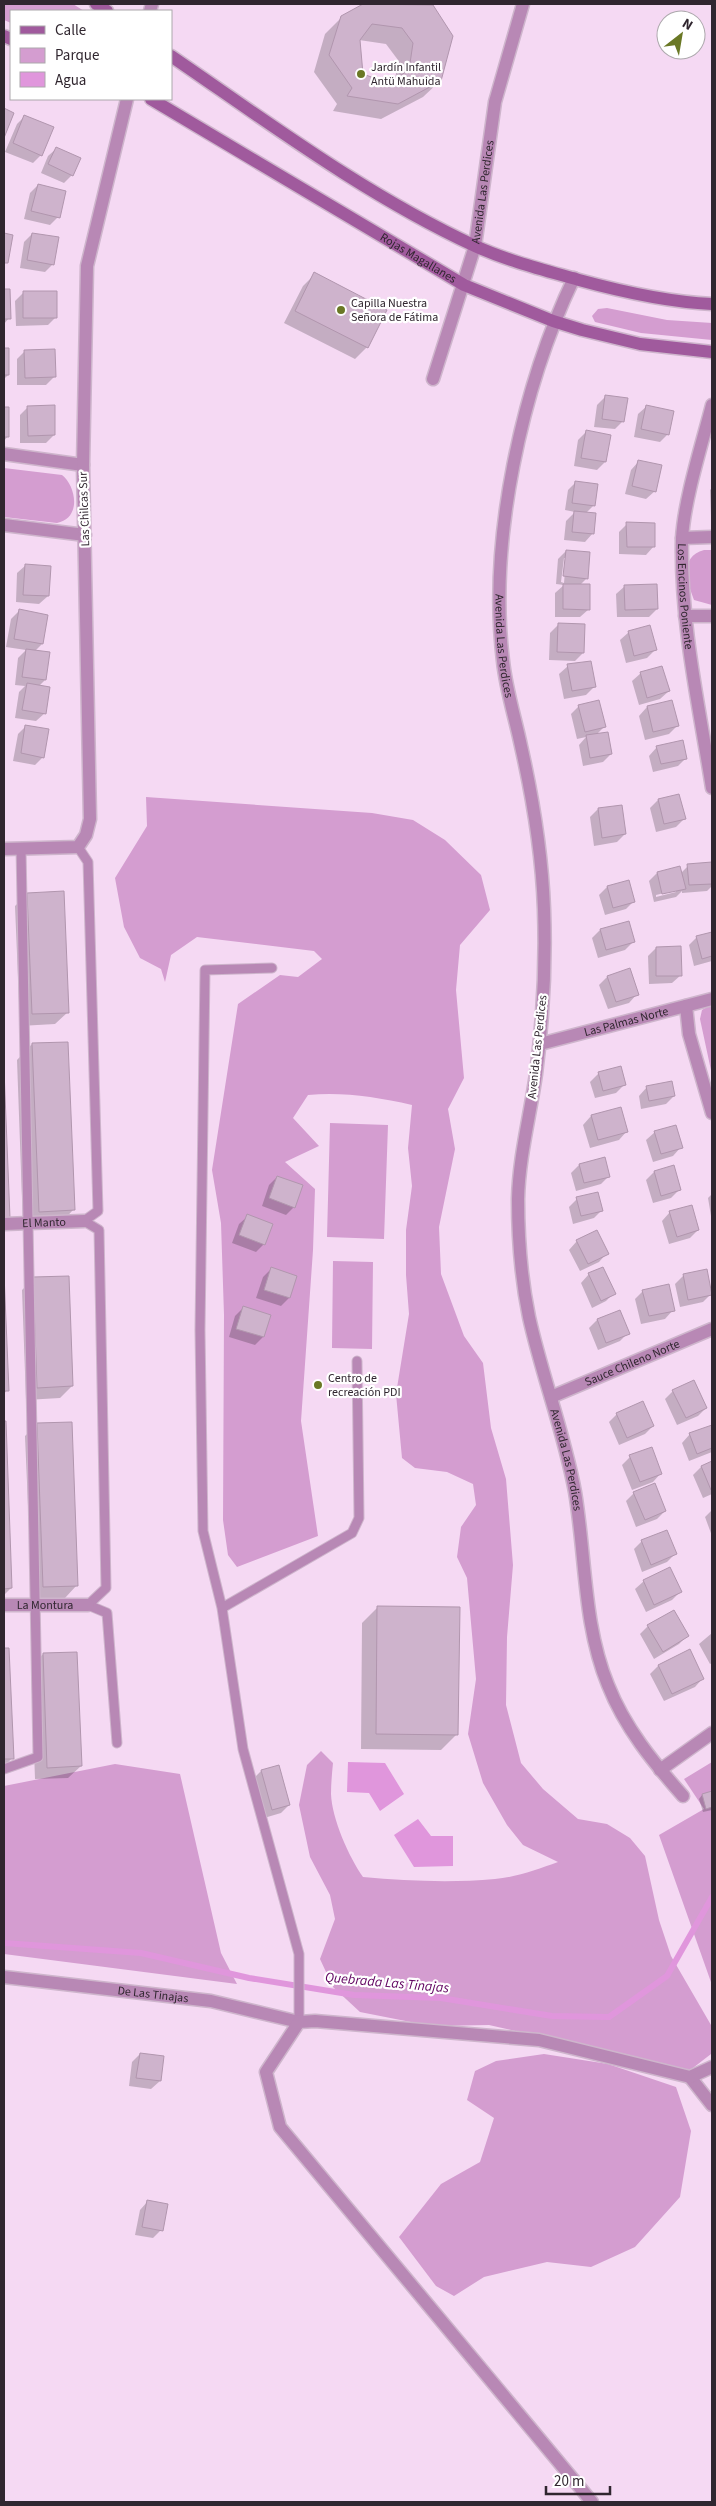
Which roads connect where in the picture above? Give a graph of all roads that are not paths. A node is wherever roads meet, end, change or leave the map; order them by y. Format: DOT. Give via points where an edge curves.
graph roads {
  1 [pos="523,4"];
  2 [pos="172,57"];
  3 [pos="127,100"];
  4 [pos="153,100"];
  5 [pos="475,246"];
  6 [pos="574,278"];
  7 [pos="464,285"];
  8 [pos="712,304"];
  9 [pos="553,321"];
  10 [pos="712,352"];
  11 [pos="433,379"];
  12 [pos="712,405"];
  13 [pos="4,454"];
  14 [pos="83,465"];
  15 [pos="4,525"];
  16 [pos="85,536"];
  17 [pos="712,537"];
  18 [pos="682,538"];
  19 [pos="685,616"];
  20 [pos="712,616"];
  21 [pos="712,788"];
  22 [pos="78,847"];
  23 [pos="4,848"];
  24 [pos="21,848"];
  25 [pos="272,968"];
  26 [pos="712,999"];
  27 [pos="686,1006"];
  28 [pos="540,1044"];
  29 [pos="712,1112"];
  30 [pos="84,1222"];
  31 [pos="28,1223"];
  32 [pos="4,1224"];
  33 [pos="712,1329"];
  34 [pos="357,1361"];
  35 [pos="551,1397"];
  36 [pos="4,1605"];
  37 [pos="35,1605"];
  38 [pos="88,1605"];
  39 [pos="222,1608"];
  40 [pos="712,1733"];
  41 [pos="118,1743"];
  42 [pos="4,1769"];
  43 [pos="660,1770"];
  44 [pos="683,1796"];
  45 [pos="4,1977"];
  46 [pos="299,2022"];
  47 [pos="712,2067"];
  48 [pos="690,2077"];
  49 [pos="712,2105"];
  50 [pos="592,2502"];
  1 -- 5 [label="street, Avenida Las Perdices" via="495,102"];
  2 -- 5 [label="street" via="349,176"];
  3 -- 14 [label="street, Las Chilcas Sur" via="87,266"];
  4 -- 7 [label="street, Rojas Magallanes"];
  5 -- 6 [label="street" via="507,259"];
  5 -- 7 [label="street, Avenida Las Perdices"];
  6 -- 8 [label="street" via="657,298"];
  6 -- 9 [label="street, Avenida Las Perdices"];
  7 -- 9 [label="street, Rojas Magallanes"];
  7 -- 11 [label="street, Avenida Las Perdices"];
  9 -- 10 [label="street, Rojas Magallanes" via="640,344"];
  9 -- 28 [label="street, Avenida Las Perdices" via="534,379 515,459 504,536 500,606 507,688 530,788 542,869 544,966"];
  12 -- 18 [label="street, Los Encinos Poniente"];
  13 -- 14 [label="street"];
  14 -- 16 [label="street, Las Chilcas Sur"];
  15 -- 16 [label="street"];
  16 -- 22 [label="street, Las Chilcas Sur" via="90,819 86,835"];
  17 -- 18 [label="street"];
  18 -- 19 [label="street, Los Encinos Poniente"];
  19 -- 20 [label="street"];
  19 -- 21 [label="street, Los Encinos Poniente"];
  22 -- 24 [label="street"];
  22 -- 30 [label="lane" via="88,862 98,1211"];
  23 -- 24 [label="street"];
  24 -- 31 [label="lane"];
  25 -- 39 [label="lane" via="205,970 200,1330 203,1531"];
  26 -- 27 [label="street, Las Palmas Norte"];
  27 -- 28 [label="street, Las Palmas Norte"];
  27 -- 29 [label="street" via="689,1034"];
  28 -- 35 [label="street, Avenida Las Perdices" via="521,1162 518,1227 524,1289"];
  30 -- 31 [label="street, El Manto"];
  30 -- 38 [label="lane" via="99,1230 106,1588"];
  31 -- 32 [label="street, El Manto"];
  31 -- 37 [label="lane"];
  33 -- 35 [label="street, Sauce Chileno Norte"];
  34 -- 39 [label="lane" via="359,1518 352,1533"];
  35 -- 43 [label="street, Avenida Las Perdices" via="574,1491 589,1617 600,1666 621,1714"];
  36 -- 37 [label="street, La Montura"];
  37 -- 38 [label="street, La Montura"];
  37 -- 42 [label="lane" via="38,1757"];
  38 -- 41 [label="lane" via="107,1613"];
  39 -- 46 [label="lane" via="243,1749 299,1954"];
  40 -- 43 [label="street"];
  43 -- 44 [label="street, Avenida Las Perdices"];
  45 -- 46 [label="street, De Las Tinajas" via="211,2001"];
  46 -- 48 [label="street, De Las Tinajas" via="390,2026 539,2040"];
  46 -- 50 [label="street" via="266,2072 280,2127"];
  47 -- 48 [label="street"];
  48 -- 49 [label="street"];
}
